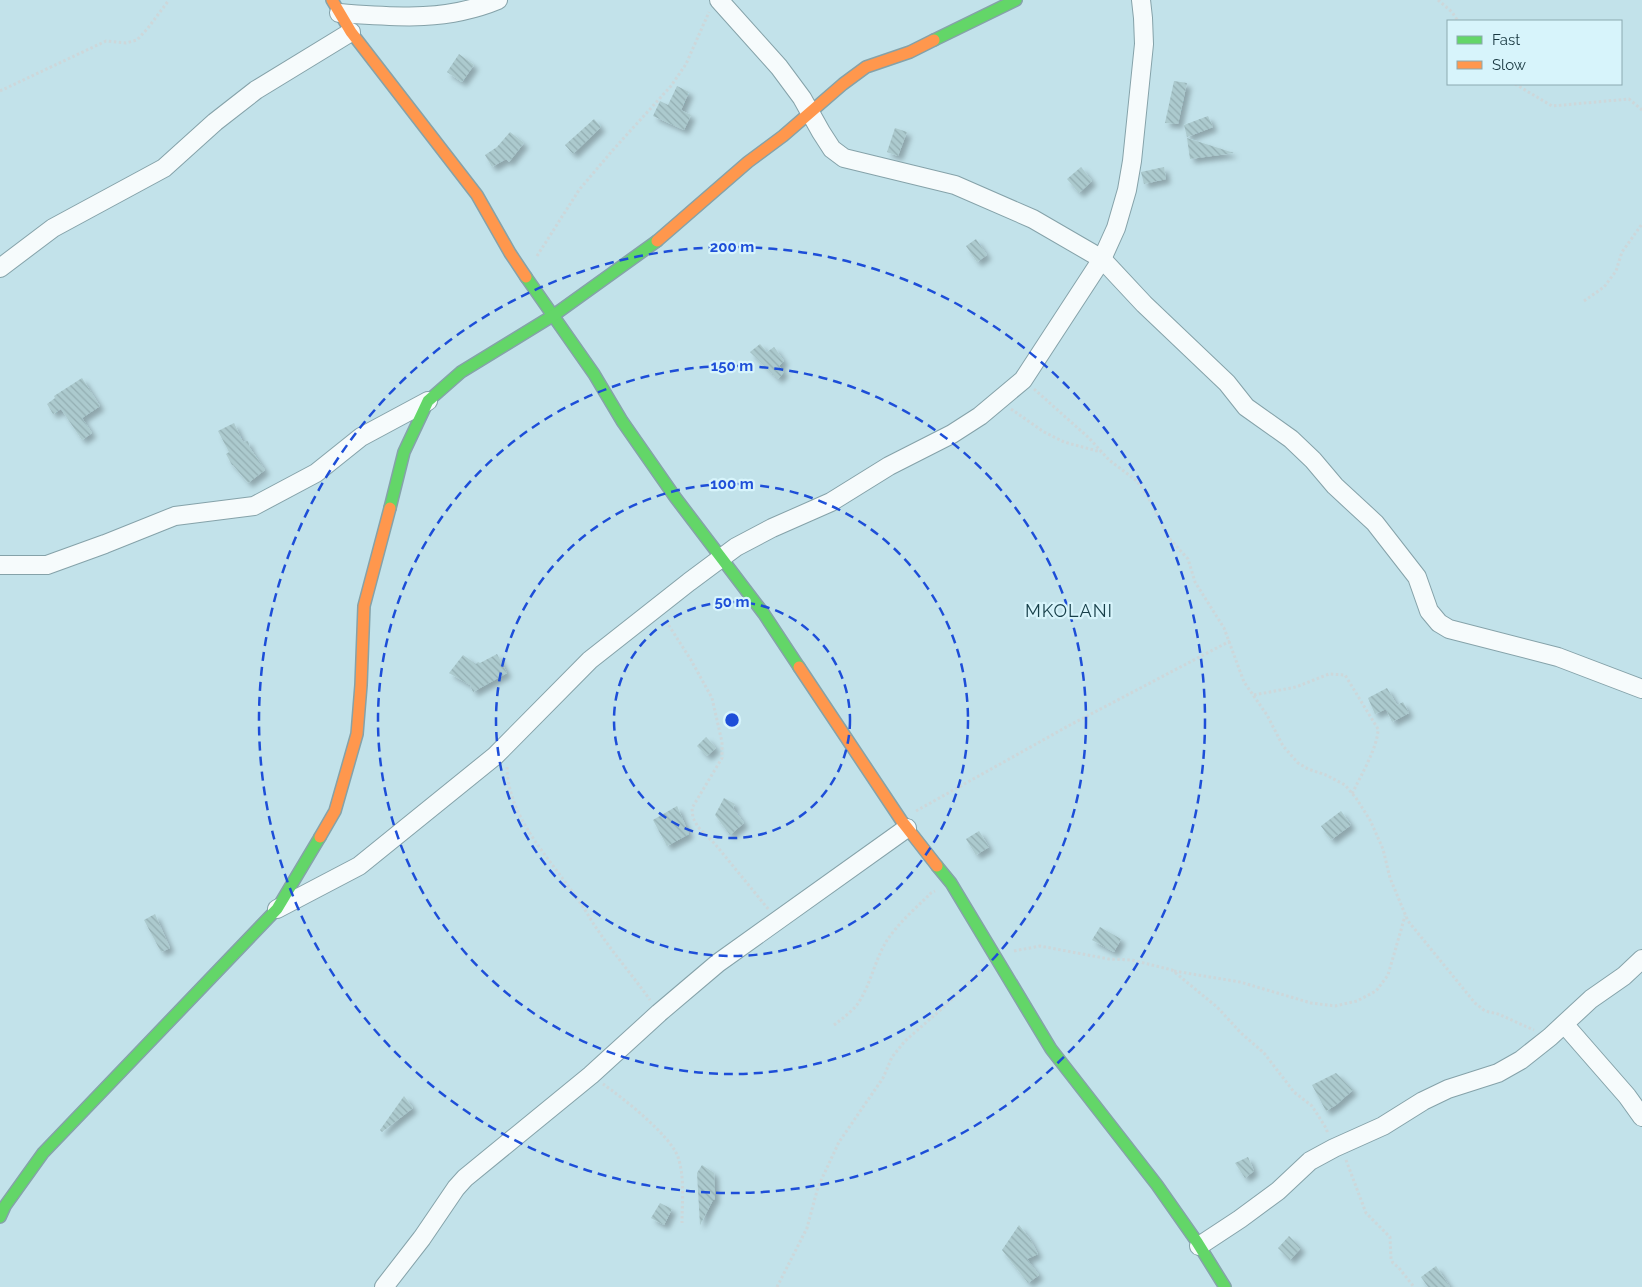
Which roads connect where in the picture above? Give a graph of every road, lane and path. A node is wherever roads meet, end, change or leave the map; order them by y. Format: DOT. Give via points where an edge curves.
graph roads {
  1 [pos="169,0"];
  2 [pos="498,0"];
  3 [pos="1016,0"];
  4 [pos="1141,0"];
  5 [pos="1438,0"];
  6 [pos="715,4"];
  7 [pos="335,7"];
  8 [pos="1457,20"];
  9 [pos="351,32"];
  10 [pos="1517,85"];
  11 [pos="0,91"];
  12 [pos="1642,110"];
  13 [pos="811,112"];
  14 [pos="1642,224"];
  15 [pos="1102,259"];
  16 [pos="0,268"];
  17 [pos="525,276"];
  18 [pos="1584,301"];
  19 [pos="554,315"];
  20 [pos="1023,380"];
  21 [pos="428,401"];
  22 [pos="998,402"];
  23 [pos="1102,453"];
  24 [pos="722,559"];
  25 [pos="0,565"];
  26 [pos="657,608"];
  27 [pos="1230,641"];
  28 [pos="1642,689"];
  29 [pos="1254,695"];
  30 [pos="506,744"];
  31 [pos="1352,794"];
  32 [pos="904,824"];
  33 [pos="951,883"];
  34 [pos="277,909"];
  35 [pos="1405,915"];
  36 [pos="778,919"];
  37 [pos="1642,959"];
  38 [pos="998,960"];
  39 [pos="1172,970"];
  40 [pos="659,1013"];
  41 [pos="834,1025"];
  42 [pos="1565,1025"];
  43 [pos="1550,1038"];
  44 [pos="590,1075"];
  45 [pos="1642,1117"];
  46 [pos="1337,1147"];
  47 [pos="0,1217"];
  48 [pos="682,1223"];
  49 [pos="1199,1246"];
  50 [pos="384,1287"];
  51 [pos="777,1287"];
  52 [pos="1225,1287"];
  53 [pos="1414,1287"];
  1 -- 11 [label="path" via="137,40 126,43 106,41"];
  2 -- 7 [label="street" via="482,7 427,17"];
  3 -- 13 [label="street" via="910,52 866,67"];
  4 -- 15 [label="street" via="1144,44 1132,161 1116,228"];
  5 -- 8 [label="path"];
  6 -- 13 [label="street" via="779,66"];
  6 -- 17 [label="path" via="686,64 671,86 579,190"];
  7 -- 9 [label="street"];
  9 -- 16 [label="street" via="256,90 164,168 53,228"];
  9 -- 17 [label="street" via="477,195"];
  10 -- 12 [label="path" via="1552,106 1629,99"];
  13 -- 15 [label="street" via="832,149 844,158 955,185 1033,219"];
  13 -- 19 [label="street" via="661,238"];
  14 -- 18 [label="path" via="1604,287"];
  15 -- 20 [label="street"];
  15 -- 28 [label="street" via="1227,383 1246,407 1291,439 1375,523 1417,577 1430,612 1439,623 1449,629 1558,657"];
  17 -- 19 [label="street"];
  19 -- 21 [label="street" via="462,372"];
  19 -- 24 [label="street" via="622,421"];
  20 -- 22 [label="street"];
  20 -- 23 [label="path"];
  21 -- 25 [label="street" via="361,437 316,473 254,506 175,516 47,565"];
  21 -- 34 [label="street" via="404,452 364,606 357,734 335,810"];
  22 -- 23 [label="path" via="1050,435"];
  22 -- 24 [label="street" via="952,434 889,466 831,502 736,547"];
  23 -- 27 [label="path" via="1137,481 1148,497 1168,537 1188,559 1194,582"];
  24 -- 26 [label="street"];
  24 -- 32 [label="street" via="764,614"];
  26 -- 30 [label="street" via="590,660"];
  26 -- 36 [label="path" via="712,698 721,734 722,758 692,808 692,818"];
  27 -- 29 [label="path" via="1244,682"];
  27 -- 32 [label="path" via="932,801"];
  29 -- 31 [label="path" via="1290,756 1303,766 1345,785"];
  29 -- 31 [label="path" via="1296,687 1329,674 1345,675 1349,679 1378,729 1378,736"];
  30 -- 34 [label="street" via="359,866"];
  30 -- 40 [label="path" via="507,783 532,838"];
  31 -- 35 [label="path" via="1370,820 1383,849 1390,878"];
  32 -- 33 [label="street"];
  32 -- 36 [label="street"];
  33 -- 38 [label="street"];
  33 -- 41 [label="path" via="931,893 888,939 859,1002"];
  34 -- 47 [label="street" via="43,1153"];
  35 -- 39 [label="path" via="1388,975 1376,991 1357,1001 1335,1006 1312,1003 1240,982"];
  35 -- 43 [label="path" via="1475,1003 1485,1011"];
  36 -- 40 [label="street" via="718,963"];
  37 -- 42 [label="street" via="1591,999"];
  38 -- 39 [label="path" via="1015,951 1040,946 1132,960"];
  38 -- 49 [label="street" via="1052,1049 1157,1185"];
  38 -- 51 [label="path" via="977,972 892,1057 883,1078 839,1142 818,1188 807,1228"];
  39 -- 46 [label="path" via="1217,1007 1264,1053 1294,1092 1312,1106"];
  40 -- 44 [label="street"];
  42 -- 43 [label="street"];
  42 -- 45 [label="street"];
  43 -- 46 [label="street" via="1510,1067 1448,1088 1383,1126"];
  44 -- 48 [label="path" via="622,1098 673,1146 682,1172"];
  44 -- 50 [label="street" via="465,1178"];
  46 -- 49 [label="street" via="1310,1161 1248,1214"];
  46 -- 53 [label="path" via="1366,1213 1390,1238 1393,1263"];
  49 -- 52 [label="street"];
}
